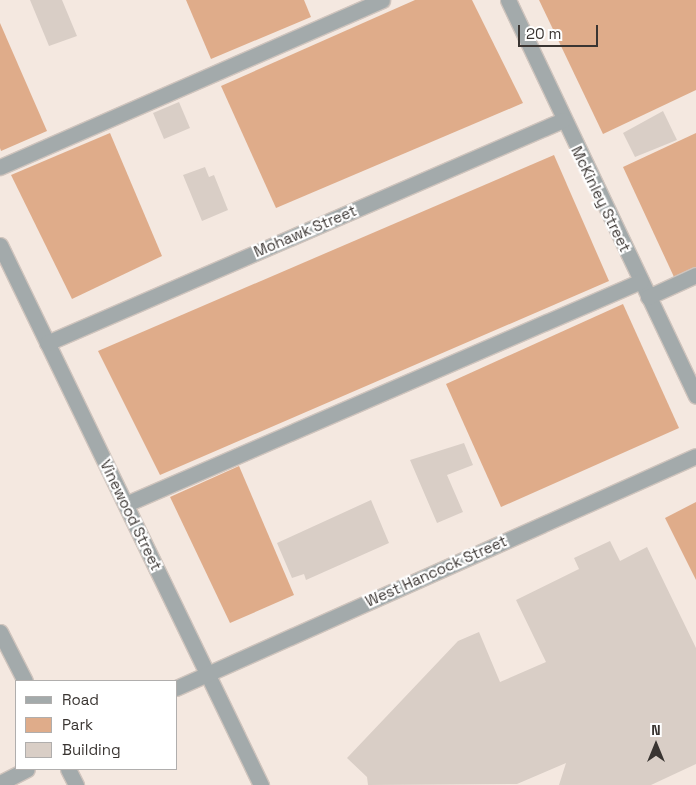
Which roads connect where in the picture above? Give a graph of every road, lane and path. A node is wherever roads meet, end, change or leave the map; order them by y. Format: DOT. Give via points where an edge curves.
graph roads {
  1 [pos="382,0"];
  2 [pos="508,0"];
  3 [pos="563,120"];
  4 [pos="0,168"];
  5 [pos="0,245"];
  6 [pos="696,275"];
  7 [pos="640,281"];
  8 [pos="648,297"];
  9 [pos="48,343"];
  10 [pos="696,396"];
  11 [pos="696,456"];
  12 [pos="126,504"];
  13 [pos="0,632"];
  14 [pos="207,672"];
  15 [pos="24,680"];
  16 [pos="178,687"];
  17 [pos="25,770"];
  18 [pos="68,770"];
  19 [pos="0,783"];
  20 [pos="76,785"];
  21 [pos="261,785"];
  1 -- 4 [label="street"];
  2 -- 3 [label="street, McKinley Street"];
  3 -- 7 [label="street, McKinley Street"];
  3 -- 9 [label="street, Mohawk Street"];
  5 -- 9 [label="street, Vinewood Street"];
  6 -- 8 [label="street"];
  7 -- 8 [label="street, McKinley Street"];
  7 -- 12 [label="street"];
  8 -- 10 [label="street, McKinley Street"];
  9 -- 12 [label="street, Vinewood Street"];
  11 -- 14 [label="street, West Hancock Street"];
  12 -- 14 [label="street, Vinewood Street"];
  13 -- 15 [label="street"];
  14 -- 16 [label="street, West Hancock Street"];
  14 -- 21 [label="street, Vinewood Street"];
  17 -- 19 [label="street"];
  18 -- 20 [label="street"];
}
